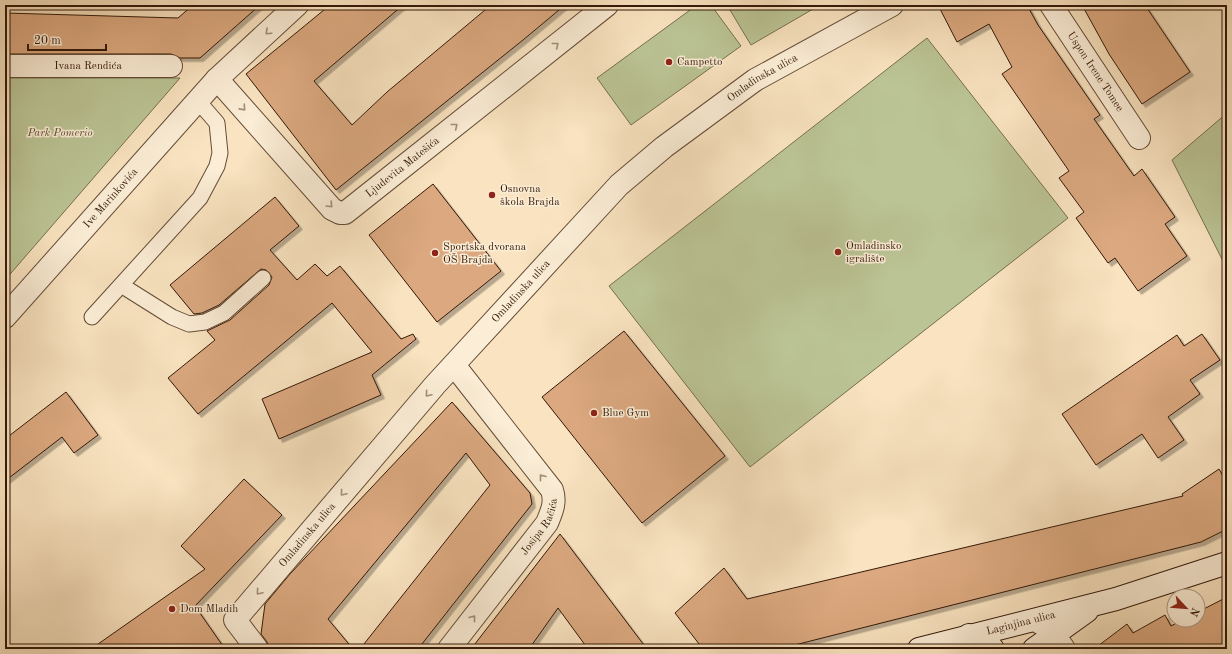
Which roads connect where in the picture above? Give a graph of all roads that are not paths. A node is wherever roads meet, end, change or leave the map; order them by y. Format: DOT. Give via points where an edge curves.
graph roads {
  1 [pos="297,5"];
  2 [pos="607,5"];
  3 [pos="892,5"];
  4 [pos="1051,5"];
  5 [pos="5,66"];
  6 [pos="171,66"];
  7 [pos="217,79"];
  8 [pos="198,101"];
  9 [pos="1139,138"];
  10 [pos="263,278"];
  11 [pos="121,285"];
  12 [pos="5,317"];
  13 [pos="92,318"];
  14 [pos="454,365"];
  15 [pos="1227,564"];
  16 [pos="1100,603"];
  17 [pos="1031,620"];
  18 [pos="969,635"];
  19 [pos="1059,641"];
  20 [pos="258,649"];
  21 [pos="449,649"];
  22 [pos="919,649"];
  23 [pos="993,649"];
  24 [pos="1034,649"];
  1 -- 7 [label="street, Ive Marinkovića, one-way"];
  7 -- 2 [label="street, Ljudevita Matešića, one-way" via="332,209 345,213"];
  3 -- 14 [label="street, Omladinska ulica" via="755,80 664,147 619,185"];
  4 -- 9 [label="street, Uspon Irene Tomee"];
  5 -- 6 [label="street, Ivana Rendića"];
  7 -- 8 [label="street, Ive Marinkovića"];
  8 -- 11 [label="lane" via="217,123 220,153 217,166 200,198"];
  8 -- 12 [label="street, Ive Marinkovića"];
  10 -- 11 [label="lane" via="224,313 205,322 189,324 172,317"];
  11 -- 13 [label="lane"];
  14 -- 20 [label="street, Omladinska ulica, one-way" via="235,620"];
  21 -- 14 [label="street, Josipa Račića, one-way" via="547,523 553,509 554,497 552,490"];
  15 -- 16 [label="street, Laginjina ulica"];
  16 -- 17 [label="street, Laginjina ulica"];
  16 -- 19 [label="street"];
  17 -- 18 [label="street, Laginjina ulica"];
  17 -- 19 [label="street" via="1042,623"];
  18 -- 22 [label="street, Laginjina ulica"];
  18 -- 23 [label="street" via="986,640"];
  19 -- 24 [label="street"];
}
